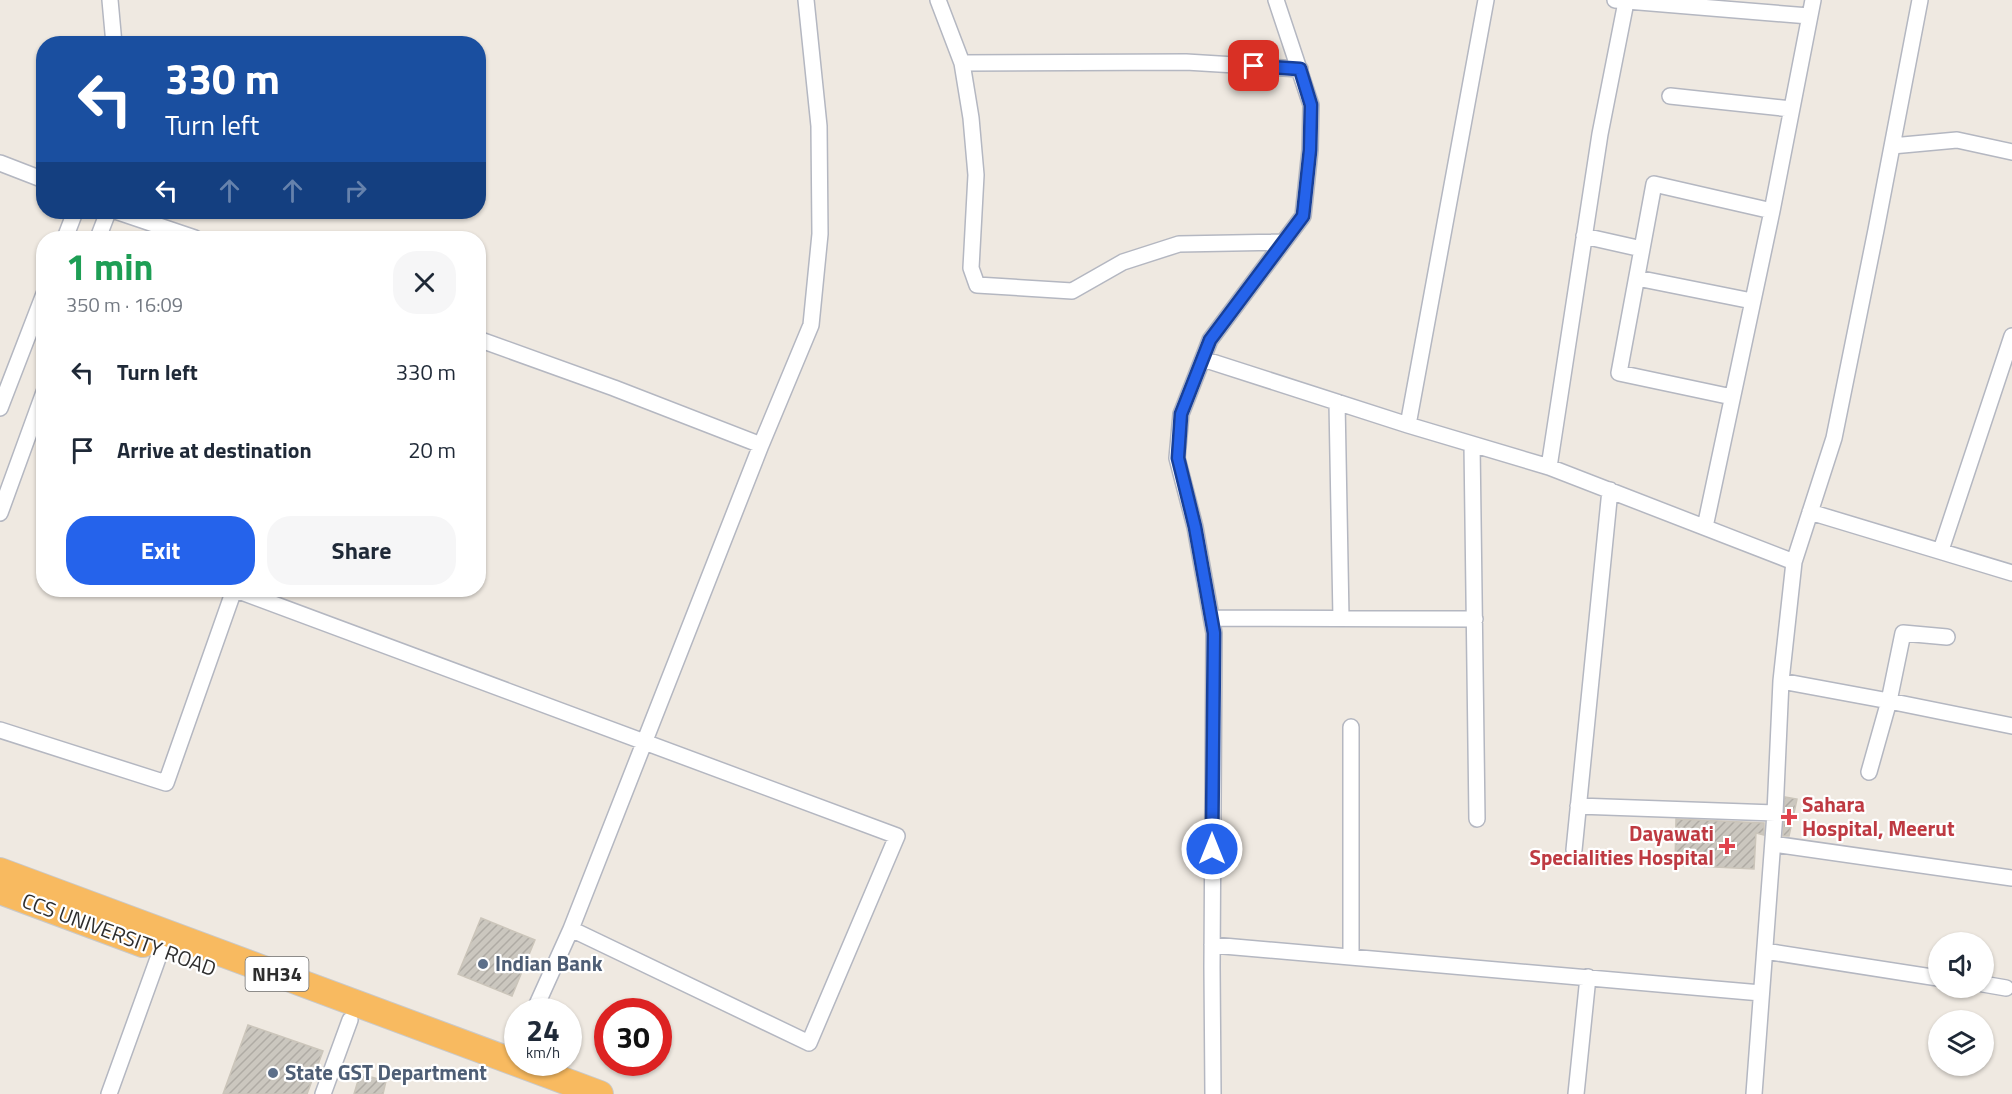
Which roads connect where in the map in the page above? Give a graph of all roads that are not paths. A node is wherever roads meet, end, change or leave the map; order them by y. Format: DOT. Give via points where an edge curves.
graph roads {
  1 [pos="110,0"];
  2 [pos="806,0"];
  3 [pos="938,0"];
  4 [pos="1276,0"];
  5 [pos="1486,0"];
  6 [pos="1813,0"];
  7 [pos="1920,0"];
  8 [pos="1620,1"];
  9 [pos="1809,16"];
  10 [pos="113,36"];
  11 [pos="962,63"];
  12 [pos="1300,69"];
  13 [pos="1670,96"];
  14 [pos="1791,109"];
  15 [pos="1892,146"];
  16 [pos="2012,152"];
  17 [pos="0,164"];
  18 [pos="36,177"];
  19 [pos="1772,211"];
  20 [pos="139,219"];
  21 [pos="174,231"];
  22 [pos="1584,236"];
  23 [pos="1282,242"];
  24 [pos="1642,249"];
  25 [pos="1637,278"];
  26 [pos="1752,301"];
  27 [pos="36,315"];
  28 [pos="2012,336"];
  29 [pos="486,342"];
  30 [pos="1203,359"];
  31 [pos="1732,397"];
  32 [pos="1337,402"];
  33 [pos="0,408"];
  34 [pos="1407,425"];
  35 [pos="36,431"];
  36 [pos="1472,444"];
  37 [pos="761,445"];
  38 [pos="1549,467"];
  39 [pos="1610,490"];
  40 [pos="1810,512"];
  41 [pos="0,513"];
  42 [pos="1705,527"];
  43 [pos="1941,550"];
  44 [pos="1794,562"];
  45 [pos="2012,573"];
  46 [pos="232,597"];
  47 [pos="254,597"];
  48 [pos="1212,618"];
  49 [pos="1341,618"];
  50 [pos="1475,619"];
  51 [pos="1947,637"];
  52 [pos="1781,681"];
  53 [pos="1889,701"];
  54 [pos="2012,726"];
  55 [pos="1351,727"];
  56 [pos="0,730"];
  57 [pos="645,742"];
  58 [pos="1869,772"];
  59 [pos="1578,806"];
  60 [pos="1775,813"];
  61 [pos="1477,819"];
  62 [pos="1773,844"];
  63 [pos="1574,850"];
  64 [pos="0,871"];
  65 [pos="2012,878"];
  66 [pos="0,891"];
  67 [pos="571,930"];
  68 [pos="1212,945"];
  69 [pos="161,950"];
  70 [pos="1765,951"];
  71 [pos="1351,957"];
  72 [pos="1928,976"];
  73 [pos="1588,977"];
  74 [pos="1994,986"];
  75 [pos="2006,988"];
  76 [pos="1761,993"];
  77 [pos="540,998"];
  78 [pos="350,1020"];
  79 [pos="504,1051"];
  80 [pos="536,1076"];
  81 [pos="548,1087"];
  82 [pos="109,1094"];
  83 [pos="322,1094"];
  84 [pos="600,1094"];
  85 [pos="1213,1094"];
  86 [pos="1576,1094"];
  87 [pos="1754,1094"];
  1 -- 10 [label="street"];
  2 -- 37 [label="street" via="819,126 820,234 811,325"];
  3 -- 11 [label="street"];
  4 -- 12 [label="street"];
  5 -- 34 [label="street"];
  6 -- 9 [label="street"];
  7 -- 15 [label="street"];
  8 -- 9 [label="street"];
  8 -- 22 [label="street"];
  9 -- 14 [label="street"];
  11 -- 12 [label="street" via="1186,62"];
  11 -- 23 [label="street" via="976,175 971,268 977,285 1072,291 1123,262 1179,244"];
  12 -- 23 [label="street" via="1311,105 1310,150 1303,216"];
  13 -- 14 [label="street"];
  14 -- 19 [label="street"];
  15 -- 16 [label="street" via="1957,140"];
  15 -- 40 [label="street" via="1834,438"];
  17 -- 18 [label="street"];
  19 -- 24 [label="street" via="1654,184"];
  19 -- 26 [label="street"];
  20 -- 21 [label="street"];
  22 -- 24 [label="street"];
  22 -- 38 [label="street"];
  23 -- 30 [label="street" via="1210,340"];
  24 -- 25 [label="street"];
  25 -- 26 [label="street"];
  25 -- 31 [label="street" via="1619,373"];
  26 -- 31 [label="street"];
  27 -- 33 [label="street"];
  28 -- 43 [label="street"];
  29 -- 37 [label="street"];
  30 -- 32 [label="street"];
  30 -- 48 [label="street" via="1181,414 1178,458"];
  31 -- 42 [label="street"];
  32 -- 34 [label="street"];
  32 -- 49 [label="street"];
  34 -- 36 [label="street"];
  35 -- 41 [label="street"];
  36 -- 38 [label="street"];
  36 -- 50 [label="street"];
  37 -- 57 [label="street"];
  38 -- 39 [label="street"];
  39 -- 42 [label="street"];
  39 -- 59 [label="street"];
  40 -- 43 [label="street"];
  40 -- 44 [label="street"];
  42 -- 44 [label="street"];
  43 -- 45 [label="street"];
  44 -- 52 [label="street"];
  46 -- 56 [label="street" via="166,783"];
  47 -- 57 [label="street"];
  48 -- 49 [label="street"];
  48 -- 68 [label="street"];
  49 -- 50 [label="street"];
  50 -- 61 [label="street"];
  51 -- 53 [label="street" via="1903,633"];
  52 -- 53 [label="street"];
  52 -- 60 [label="street"];
  53 -- 54 [label="street"];
  53 -- 58 [label="street"];
  55 -- 71 [label="street"];
  57 -- 67 [label="street"];
  57 -- 67 [label="street" via="897,836 809,1043"];
  59 -- 60 [label="street"];
  59 -- 63 [label="street"];
  60 -- 62 [label="street"];
  62 -- 65 [label="street"];
  62 -- 70 [label="street"];
  64 -- 79 [label="highway, CCS UNIVERSITY ROAD / NH34"];
  66 -- 69 [label="highway, CCS UNIVERSITY ROAD / NH34"];
  67 -- 77 [label="street"];
  68 -- 71 [label="street"];
  68 -- 85 [label="street"];
  69 -- 78 [label="highway, CCS UNIVERSITY ROAD / NH34"];
  69 -- 82 [label="street"];
  70 -- 72 [label="street"];
  70 -- 76 [label="street"];
  71 -- 73 [label="street"];
  73 -- 76 [label="street"];
  73 -- 86 [label="street"];
  74 -- 75 [label="street"];
  76 -- 87 [label="street"];
  78 -- 81 [label="highway, CCS UNIVERSITY ROAD / NH34"];
  78 -- 83 [label="street"];
  80 -- 81 [label="highway, CCS UNIVERSITY ROAD / NH34"];
  81 -- 84 [label="highway, CCS UNIVERSITY ROAD"];
}
